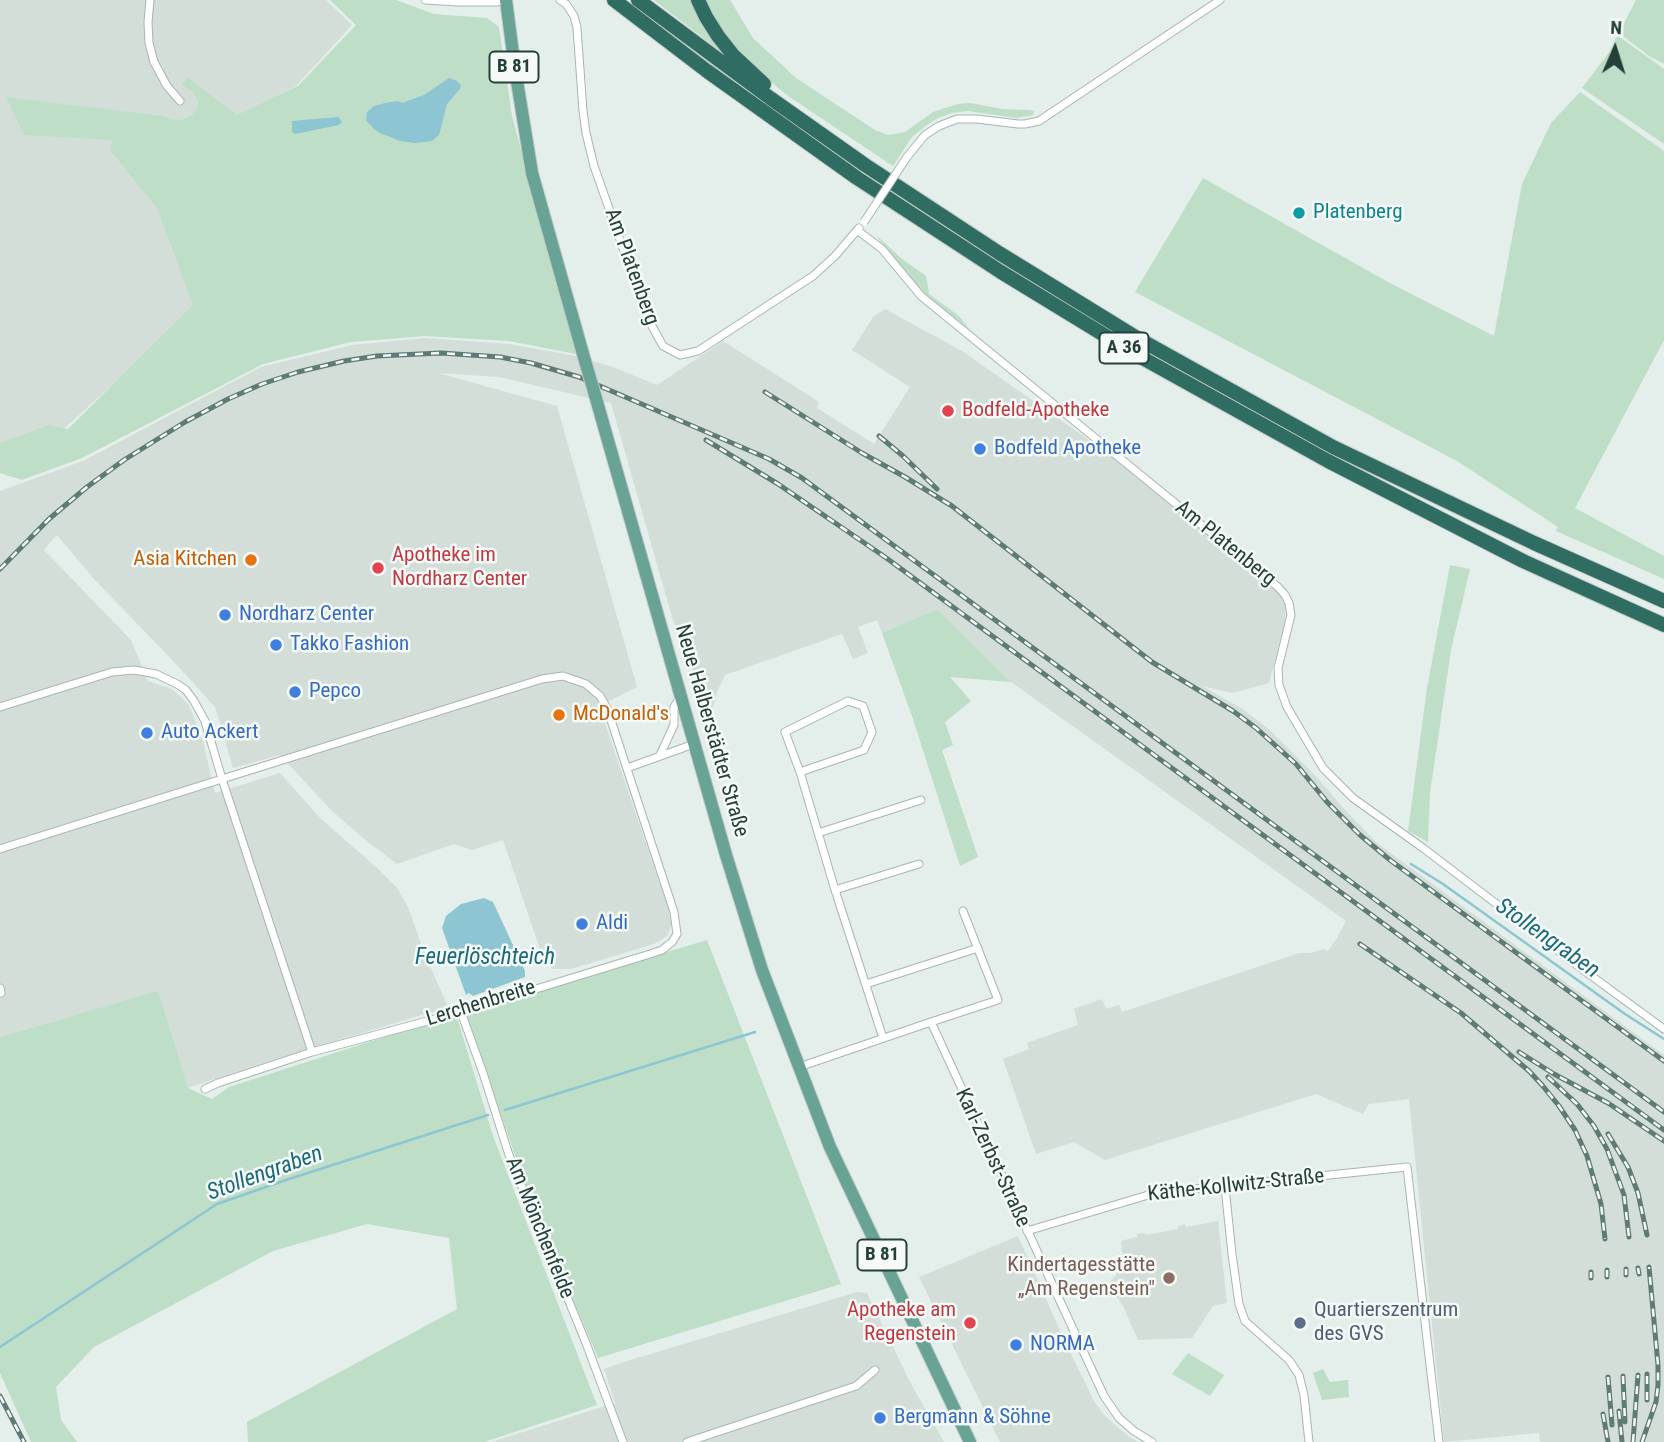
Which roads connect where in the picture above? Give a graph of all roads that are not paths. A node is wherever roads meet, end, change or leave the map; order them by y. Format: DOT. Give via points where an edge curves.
graph roads {
  1 [pos="150,0"];
  2 [pos="425,0"];
  3 [pos="507,0"];
  4 [pos="560,0"];
  5 [pos="614,0"];
  6 [pos="638,0"];
  7 [pos="698,0"];
  8 [pos="1220,0"];
  9 [pos="472,1"];
  10 [pos="769,98"];
  11 [pos="180,102"];
  12 [pos="857,230"];
  13 [pos="1664,601"];
  14 [pos="1664,625"];
  15 [pos="681,696"];
  16 [pos="0,707"];
  17 [pos="694,744"];
  18 [pos="660,755"];
  19 [pos="627,768"];
  20 [pos="800,772"];
  21 [pos="222,779"];
  22 [pos="921,800"];
  23 [pos="818,833"];
  24 [pos="0,849"];
  25 [pos="919,864"];
  26 [pos="835,890"];
  27 [pos="963,911"];
  28 [pos="978,948"];
  29 [pos="866,984"];
  30 [pos="461,1012"];
  31 [pos="930,1022"];
  32 [pos="1664,1029"];
  33 [pos="883,1038"];
  34 [pos="312,1052"];
  35 [pos="798,1067"];
  36 [pos="205,1089"];
  37 [pos="1225,1187"];
  38 [pos="1027,1231"];
  39 [pos="875,1370"];
  40 [pos="623,1442"];
  41 [pos="687,1442"];
  42 [pos="970,1442"];
  43 [pos="1152,1442"];
  44 [pos="1309,1442"];
  45 [pos="1439,1442"];
  1 -- 11 [label="street" via="149,43 154,62"];
  2 -- 9 [label="street"];
  3 -- 9 [label="street"];
  3 -- 15 [label="main road, Neue Halberstädter Straße / B 81, bridge" via="533,173"];
  4 -- 12 [label="street, Am Platenberg" via="574,16 577,28 583,111 594,166 648,318 663,346 681,355 698,351 813,276"];
  5 -- 14 [label="highway, A 36" via="858,178 1137,355 1328,461 1523,561"];
  6 -- 10 [label="highway, A 36"];
  7 -- 10 [label="highway" via="718,36 765,85"];
  8 -- 12 [label="street, Am Platenberg, bridge" via="1039,121 1018,124 977,119 939,126 907,157"];
  10 -- 13 [label="highway, A 36" via="999,253 1233,393 1345,453"];
  12 -- 32 [label="street, Am Platenberg" via="882,249 921,296 1278,587 1291,615 1278,668 1279,685 1323,768 1353,798"];
  15 -- 17 [label="main road, Neue Halberstädter Straße / B 81"];
  15 -- 18 [label="street"];
  16 -- 21 [label="street" via="112,672 156,674 186,690 194,701 205,721"];
  17 -- 18 [label="street"];
  17 -- 35 [label="main road, Neue Halberstädter Straße / B 81" via="745,920"];
  18 -- 19 [label="street"];
  19 -- 21 [label="street, Lerchenbreite" via="600,696 586,684 563,676"];
  19 -- 30 [label="street, Lerchenbreite" via="674,912 677,934 672,942 662,950"];
  20 -- 20 [label="street" via="864,750 872,732 863,706 848,701 785,732"];
  20 -- 23 [label="street"];
  21 -- 24 [label="street, Lerchenbreite"];
  21 -- 34 [label="street"];
  22 -- 23 [label="street"];
  23 -- 26 [label="street"];
  25 -- 26 [label="street"];
  26 -- 29 [label="street"];
  27 -- 28 [label="street"];
  28 -- 29 [label="street"];
  28 -- 31 [label="street" via="998,1000"];
  29 -- 33 [label="street"];
  30 -- 34 [label="street, Lerchenbreite"];
  30 -- 40 [label="street, Am Mönchenfelde" via="509,1154"];
  31 -- 33 [label="street"];
  31 -- 38 [label="street, Karl-Zerbst-Straße"];
  33 -- 35 [label="street"];
  34 -- 36 [label="street, Lerchenbreite"];
  35 -- 42 [label="main road, Neue Halberstädter Straße / B 81" via="835,1158"];
  37 -- 38 [label="street, Käthe-Kollwitz-Straße" via="1148,1195"];
  37 -- 44 [label="street" via="1239,1304 1245,1321 1289,1360 1299,1375"];
  37 -- 45 [label="street, Käthe-Kollwitz-Straße" via="1407,1167"];
  38 -- 43 [label="street, Karl-Zerbst-Straße" via="1104,1396 1119,1418"];
  39 -- 41 [label="street" via="856,1386"];
}
